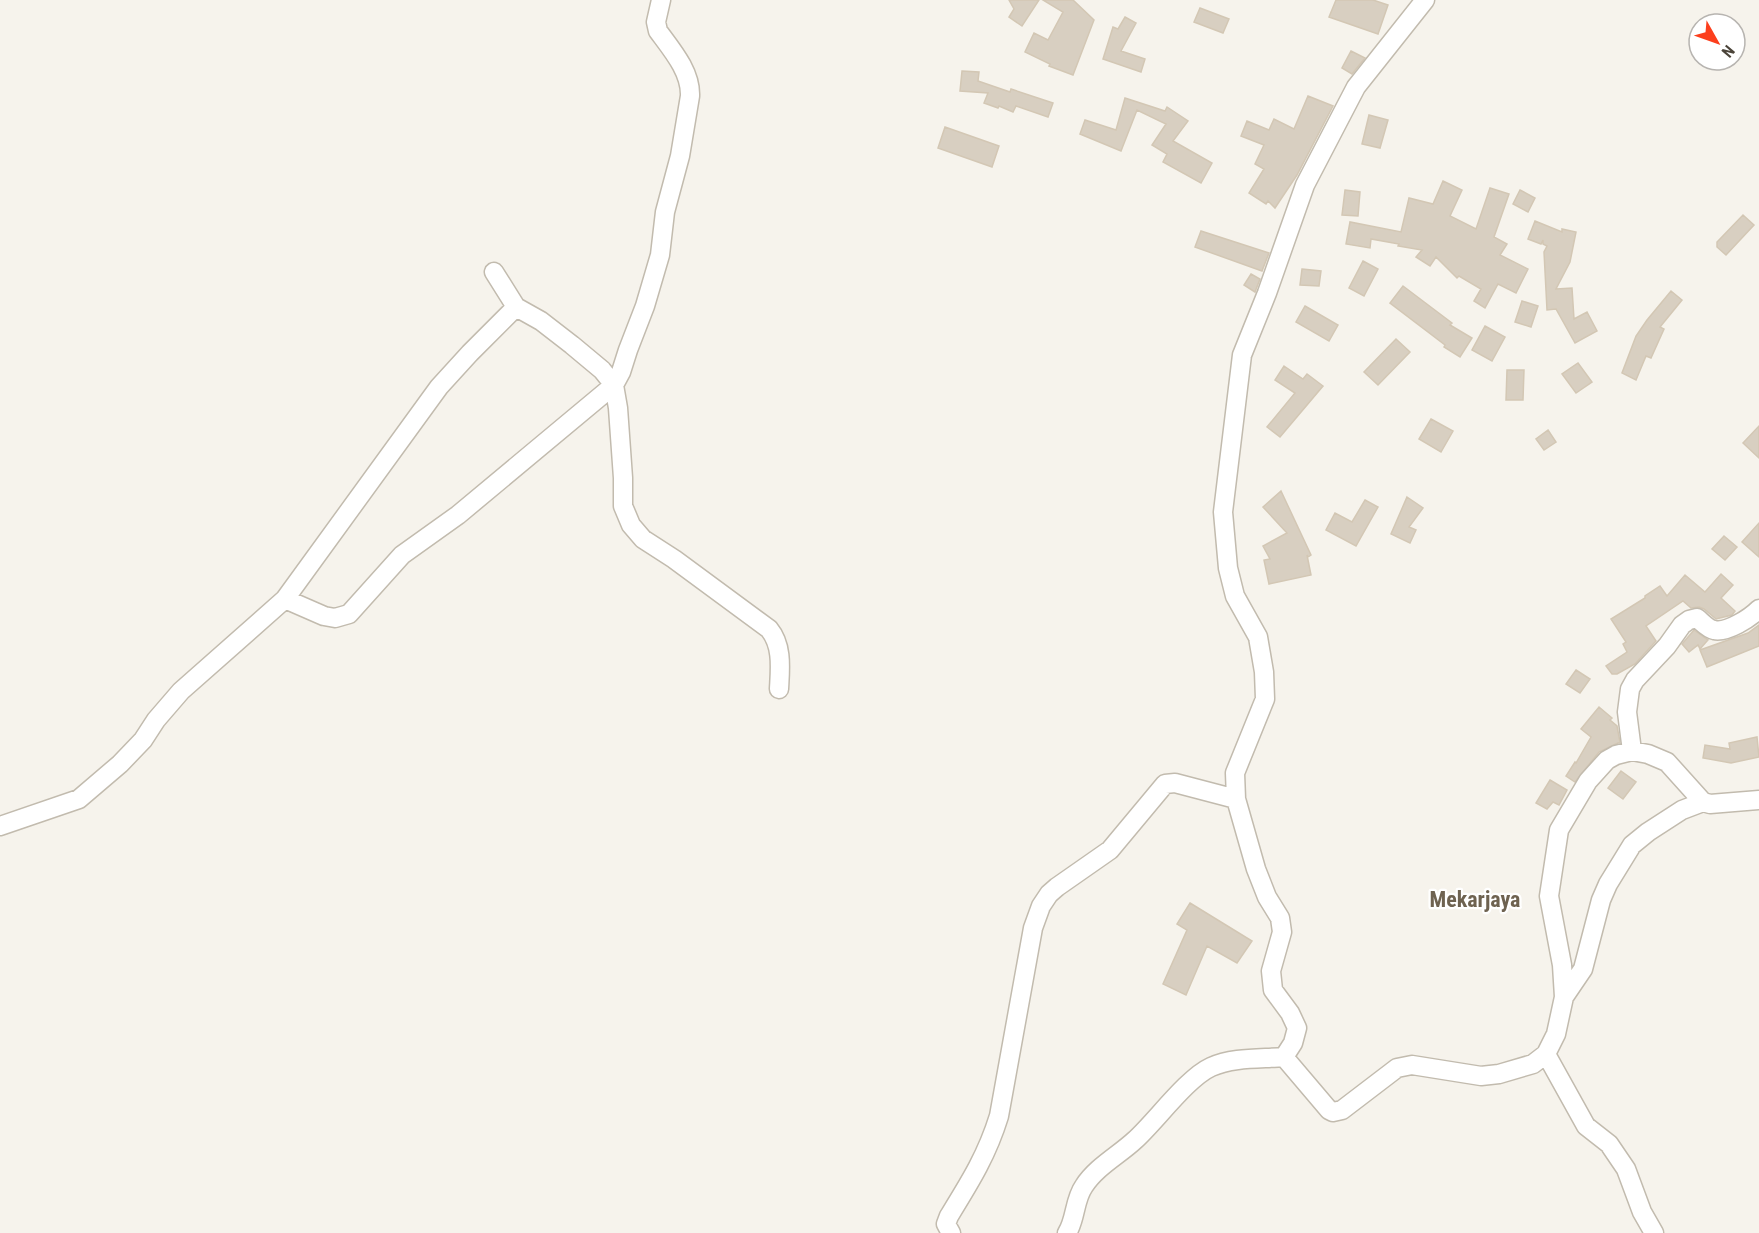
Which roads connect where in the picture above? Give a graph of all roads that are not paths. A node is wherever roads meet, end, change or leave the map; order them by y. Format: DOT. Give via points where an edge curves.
graph roads {
  1 [pos="661,0"];
  2 [pos="1425,0"];
  3 [pos="494,272"];
  4 [pos="516,307"];
  5 [pos="614,385"];
  6 [pos="285,599"];
  7 [pos="1759,609"];
  8 [pos="779,689"];
  9 [pos="1632,751"];
  10 [pos="1236,798"];
  11 [pos="1759,800"];
  12 [pos="1703,802"];
  13 [pos="0,826"];
  14 [pos="1564,997"];
  15 [pos="1546,1054"];
  16 [pos="1284,1057"];
  17 [pos="951,1233"];
  18 [pos="1067,1233"];
  19 [pos="1654,1233"];
  1 -- 5 [label="street" via="658,31 690,82 690,96 665,212 660,255"];
  2 -- 10 [label="street" via="1356,87 1305,185 1242,355 1223,512 1228,568 1235,596 1258,637 1265,699 1235,774"];
  3 -- 4 [label="street"];
  4 -- 5 [label="street" via="572,345"];
  4 -- 6 [label="street" via="439,387"];
  5 -- 6 [label="street" via="458,515 402,555 349,614 324,616"];
  5 -- 8 [label="street" via="623,506 631,525 643,539 769,629 777,643"];
  6 -- 13 [label="street" via="181,691 120,764 79,799"];
  7 -- 9 [label="street" via="1723,630 1713,630 1697,618 1682,625 1630,689 1627,712"];
  9 -- 12 [label="street" via="1667,762"];
  9 -- 14 [label="street" via="1616,755 1599,767 1559,830 1550,896"];
  10 -- 16 [label="street" via="1256,869 1280,918 1282,932 1270,978 1273,990 1297,1028"];
  10 -- 17 [label="street" via="1166,784 1110,850 1057,887 1041,906 1033,928 999,1116 982,1162 949,1216 946,1224"];
  11 -- 12 [label="street"];
  12 -- 14 [label="street" via="1682,810 1632,845 1608,884 1583,969"];
  14 -- 15 [label="street" via="1556,1034"];
  15 -- 16 [label="street" via="1533,1064 1481,1076 1412,1065 1397,1068 1336,1112 1329,1110"];
  15 -- 19 [label="street" via="1586,1126 1609,1144 1626,1169"];
  16 -- 18 [label="street" via="1230,1062 1210,1067 1196,1078 1087,1182"];
}
